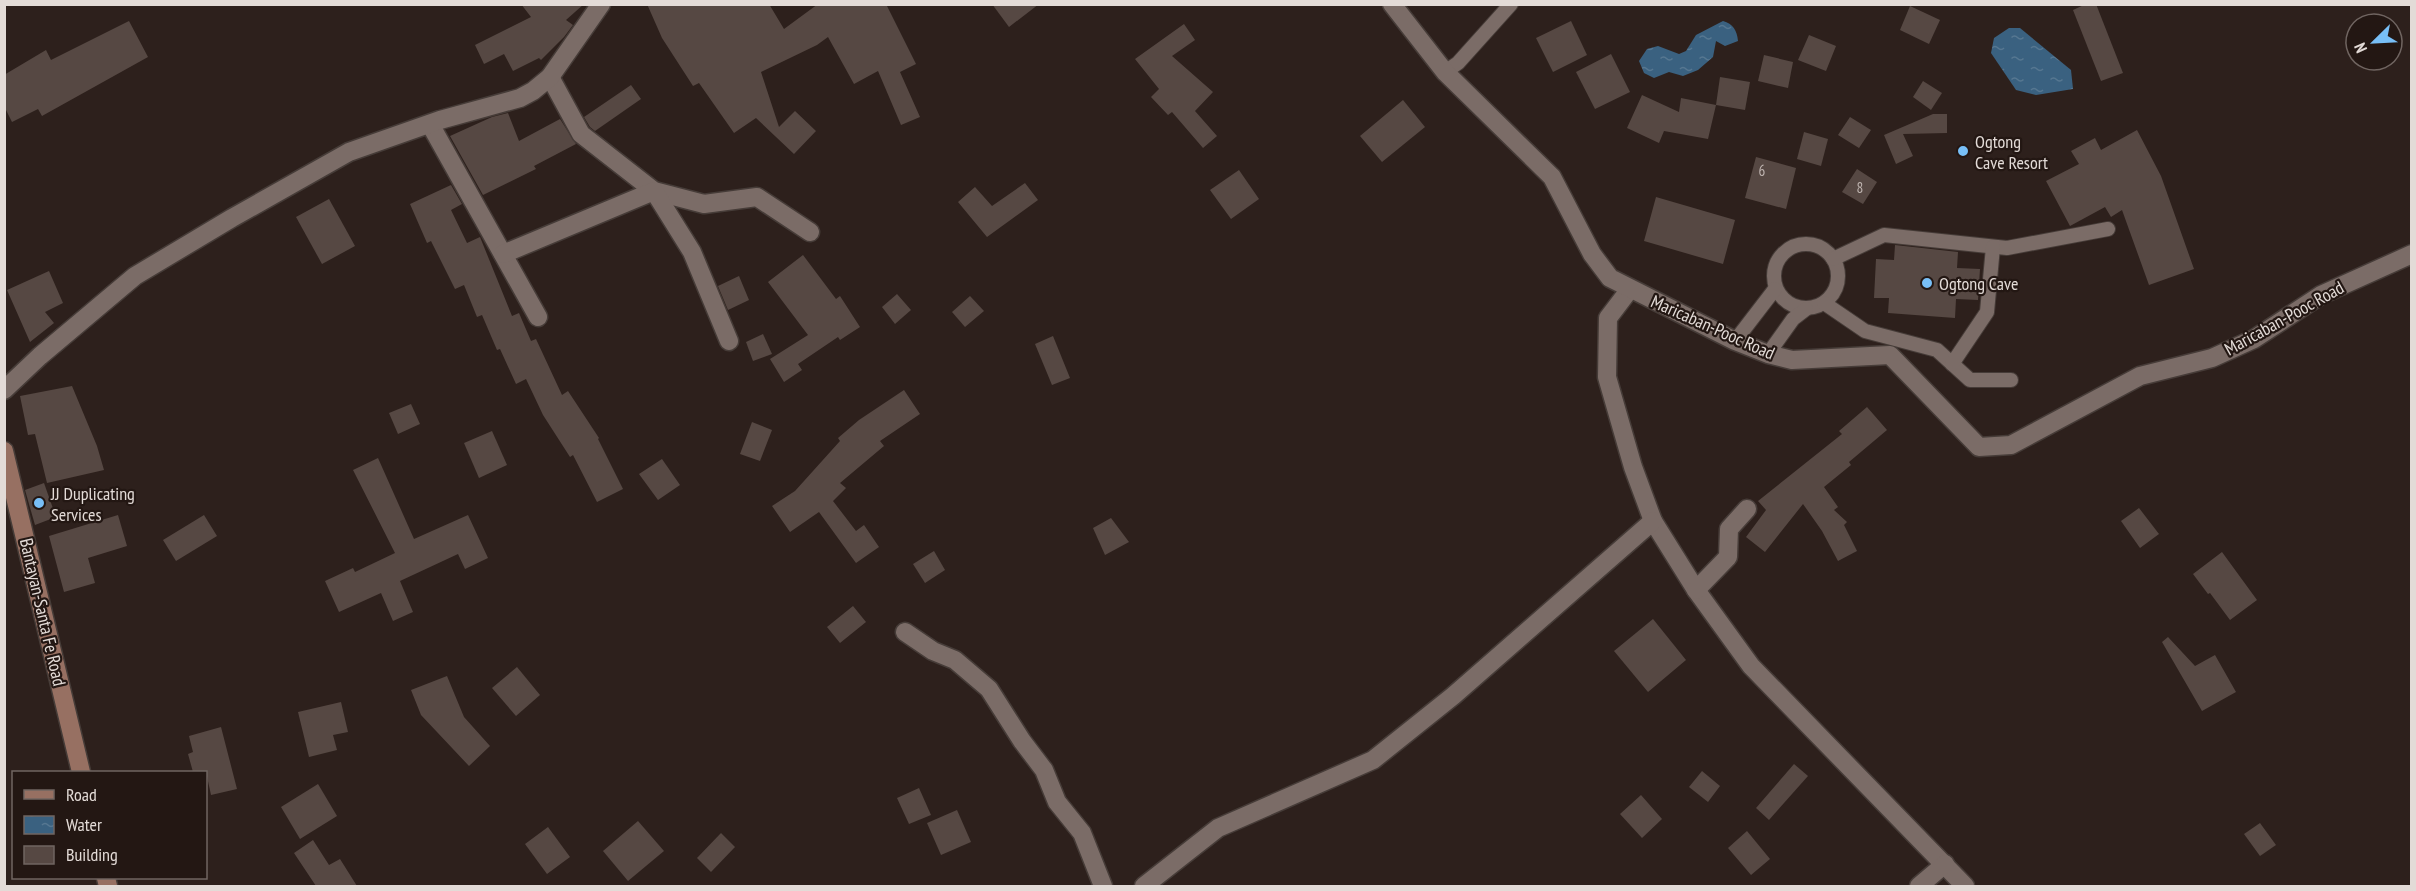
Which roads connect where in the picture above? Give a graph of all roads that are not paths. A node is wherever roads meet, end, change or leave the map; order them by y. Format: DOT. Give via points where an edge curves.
graph roads {
  1 [pos="601,4"];
  2 [pos="1392,4"];
  3 [pos="1511,4"];
  4 [pos="1445,72"];
  5 [pos="550,77"];
  6 [pos="430,124"];
  7 [pos="654,191"];
  8 [pos="2108,229"];
  9 [pos="810,232"];
  10 [pos="1993,247"];
  11 [pos="503,254"];
  12 [pos="2412,254"];
  13 [pos="1833,260"];
  14 [pos="1630,289"];
  15 [pos="1775,289"];
  16 [pos="1824,303"];
  17 [pos="1806,309"];
  18 [pos="538,317"];
  19 [pos="729,340"];
  20 [pos="1734,340"];
  21 [pos="1768,354"];
  22 [pos="1952,363"];
  23 [pos="2011,380"];
  24 [pos="4,390"];
  25 [pos="4,451"];
  26 [pos="1747,509"];
  27 [pos="1653,521"];
  28 [pos="1696,590"];
  29 [pos="905,632"];
  30 [pos="81,771"];
  31 [pos="1945,864"];
  32 [pos="1102,886"];
  33 [pos="1144,886"];
  34 [pos="1919,886"];
  35 [pos="1965,886"];
  1 -- 5 [label="street"];
  2 -- 4 [label="street, Maricaban-Pooc Road"];
  3 -- 4 [label="lane" via="1458,63"];
  4 -- 14 [label="street, Maricaban-Pooc Road" via="1552,177 1592,254 1610,278"];
  5 -- 6 [label="street" via="520,98"];
  5 -- 7 [label="street" via="581,134"];
  6 -- 11 [label="street"];
  6 -- 24 [label="street" via="349,152 135,276"];
  7 -- 9 [label="street" via="704,204 757,197"];
  7 -- 11 [label="street"];
  7 -- 19 [label="street" via="692,252"];
  8 -- 10 [label="lane" via="2007,248"];
  10 -- 13 [label="lane" via="1884,235"];
  10 -- 22 [label="lane" via="1987,312"];
  11 -- 18 [label="street"];
  12 -- 21 [label="street, Maricaban-Pooc Road" via="2321,295 2254,339 2212,358 2140,376 2011,446 1979,447 1890,355 1792,360"];
  13 -- 15 [label="lane" via="1829,252 1809,242 1787,248 1774,266"];
  13 -- 16 [label="lane" via="1838,269 1837,288"];
  14 -- 20 [label="street, Maricaban-Pooc Road"];
  14 -- 27 [label="street" via="1608,318 1607,377"];
  15 -- 17 [label="lane" via="1788,304"];
  15 -- 20 [label="lane"];
  16 -- 17 [label="lane"];
  16 -- 22 [label="lane" via="1865,332 1937,350"];
  17 -- 21 [label="lane" via="1793,319"];
  20 -- 21 [label="street, Maricaban-Pooc Road"];
  22 -- 23 [label="lane" via="1970,380"];
  25 -- 30 [label="main road, Bantayan-Santa Fe Road"];
  26 -- 28 [label="street" via="1729,529 1728,557"];
  27 -- 28 [label="street"];
  27 -- 33 [label="street" via="1453,696 1373,760 1218,828"];
  28 -- 31 [label="street" via="1751,666"];
  29 -- 32 [label="street" via="955,660 989,689 1044,770 1057,802 1082,833"];
  31 -- 34 [label="street"];
  31 -- 35 [label="street"];
}
